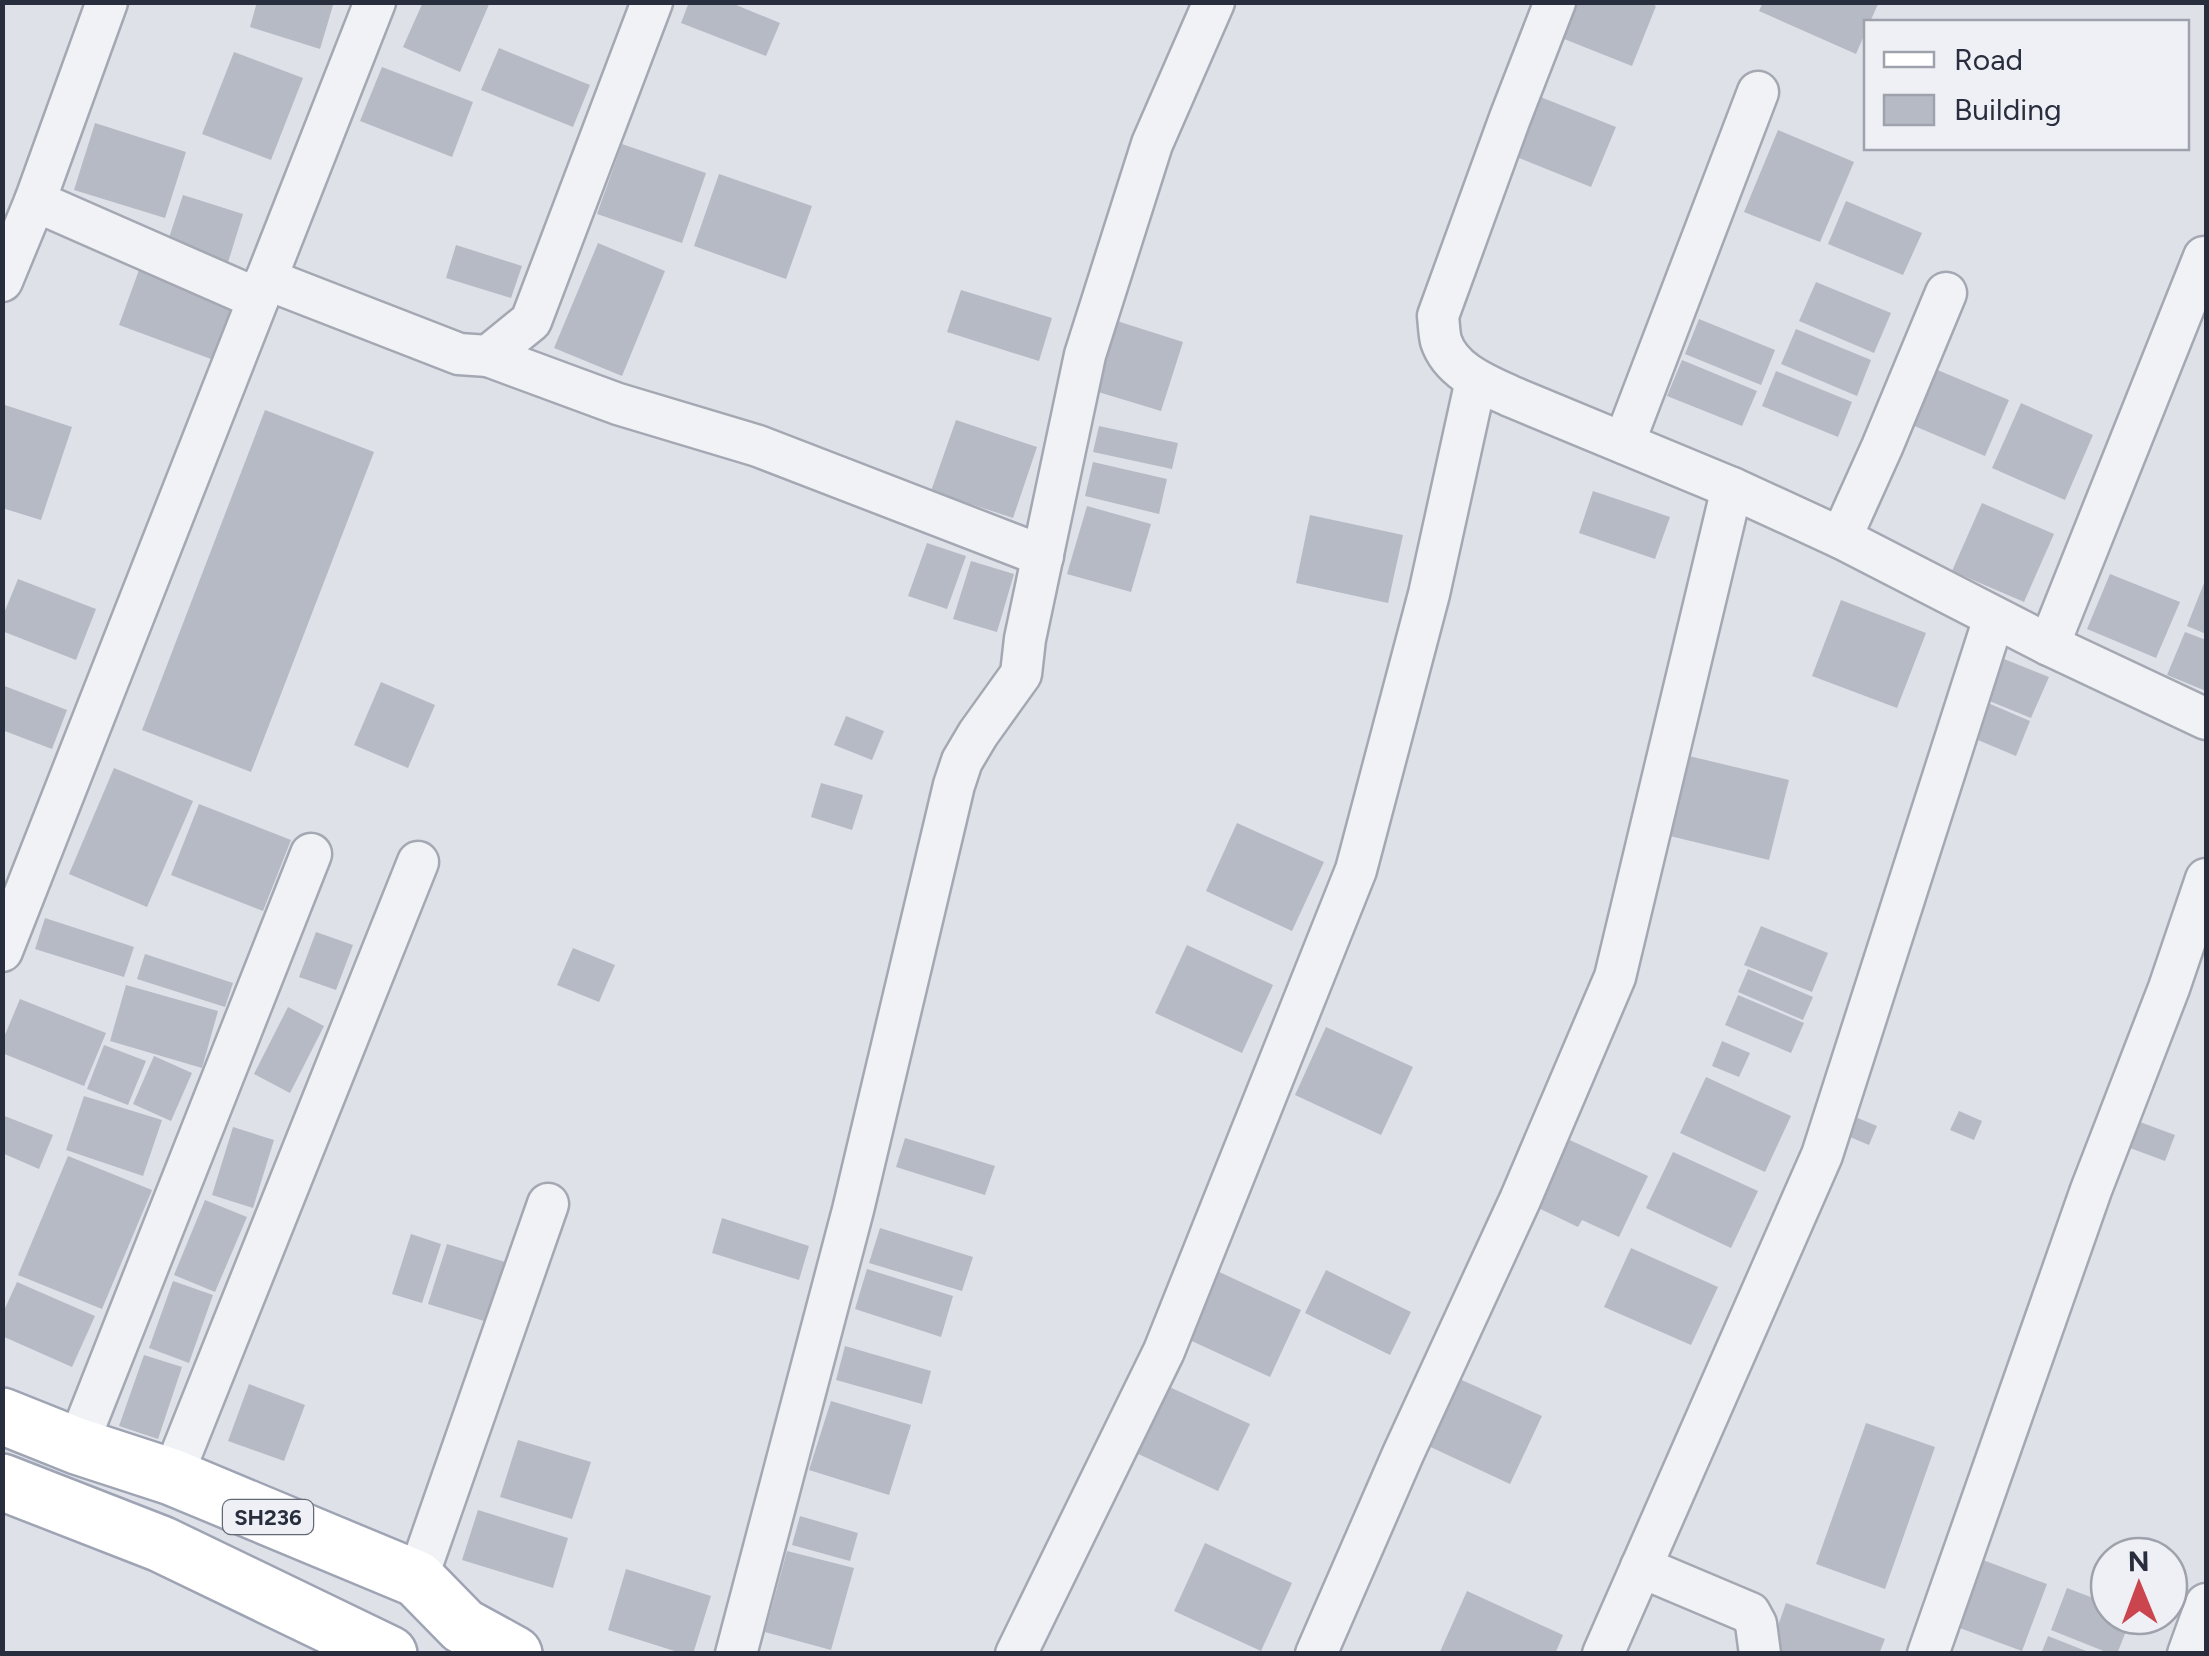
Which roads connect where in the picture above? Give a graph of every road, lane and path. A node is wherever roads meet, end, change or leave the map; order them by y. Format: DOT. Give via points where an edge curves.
graph roads {
  1 [pos="107,2"];
  2 [pos="376,2"];
  3 [pos="652,2"];
  4 [pos="1214,2"];
  5 [pos="1555,2"];
  6 [pos="1758,92"];
  7 [pos="35,201"];
  8 [pos="2204,257"];
  9 [pos="2,281"];
  10 [pos="262,289"];
  11 [pos="1946,294"];
  12 [pos="488,356"];
  13 [pos="1476,380"];
  14 [pos="1624,443"];
  15 [pos="1732,488"];
  16 [pos="1841,538"];
  17 [pos="1043,556"];
  18 [pos="1994,618"];
  19 [pos="2049,645"];
  20 [pos="2206,719"];
  21 [pos="311,854"];
  22 [pos="418,862"];
  23 [pos="2206,879"];
  24 [pos="2,951"];
  25 [pos="548,1204"];
  26 [pos="2,1416"];
  27 [pos="77,1446"];
  28 [pos="172,1477"];
  29 [pos="2,1482"];
  30 [pos="1641,1567"];
  31 [pos="417,1579"];
  32 [pos="2206,1604"];
  33 [pos="458,1640"];
  34 [pos="513,1653"];
  35 [pos="388,1654"];
  36 [pos="736,1654"];
  37 [pos="1016,1654"];
  38 [pos="1316,1654"];
  39 [pos="1604,1654"];
  40 [pos="1760,1654"];
  41 [pos="1928,1654"];
  42 [pos="2188,1654"];
  1 -- 7 [label="street"];
  2 -- 10 [label="street"];
  3 -- 12 [label="street" via="530,322"];
  4 -- 17 [label="street" via="1152,144 1084,355"];
  5 -- 13 [label="street" via="1438,316 1453,362"];
  6 -- 14 [label="street"];
  7 -- 9 [label="street"];
  7 -- 10 [label="street"];
  8 -- 19 [label="street"];
  10 -- 12 [label="street" via="460,354"];
  10 -- 24 [label="street"];
  11 -- 16 [label="street"];
  12 -- 17 [label="street" via="758,446"];
  13 -- 14 [label="street"];
  13 -- 37 [label="street" via="1429,594 1356,870 1164,1351"];
  14 -- 15 [label="street"];
  15 -- 16 [label="street"];
  15 -- 38 [label="street" via="1614,978"];
  16 -- 18 [label="street"];
  17 -- 36 [label="street" via="1021,674 978,734 954,785 854,1210"];
  18 -- 19 [label="street"];
  18 -- 30 [label="street" via="1822,1155"];
  19 -- 20 [label="street"];
  21 -- 27 [label="street"];
  22 -- 28 [label="street"];
  23 -- 41 [label="street"];
  25 -- 31 [label="street"];
  26 -- 27 [label="main road, SH236"];
  27 -- 28 [label="main road, SH236"];
  28 -- 31 [label="main road, SH236"];
  29 -- 35 [label="main road, SH236" via="162,1544"];
  30 -- 39 [label="street"];
  30 -- 40 [label="street" via="1750,1612"];
  31 -- 33 [label="main road, SH236"];
  32 -- 42 [label="street"];
  33 -- 34 [label="main road, SH236"];
}
